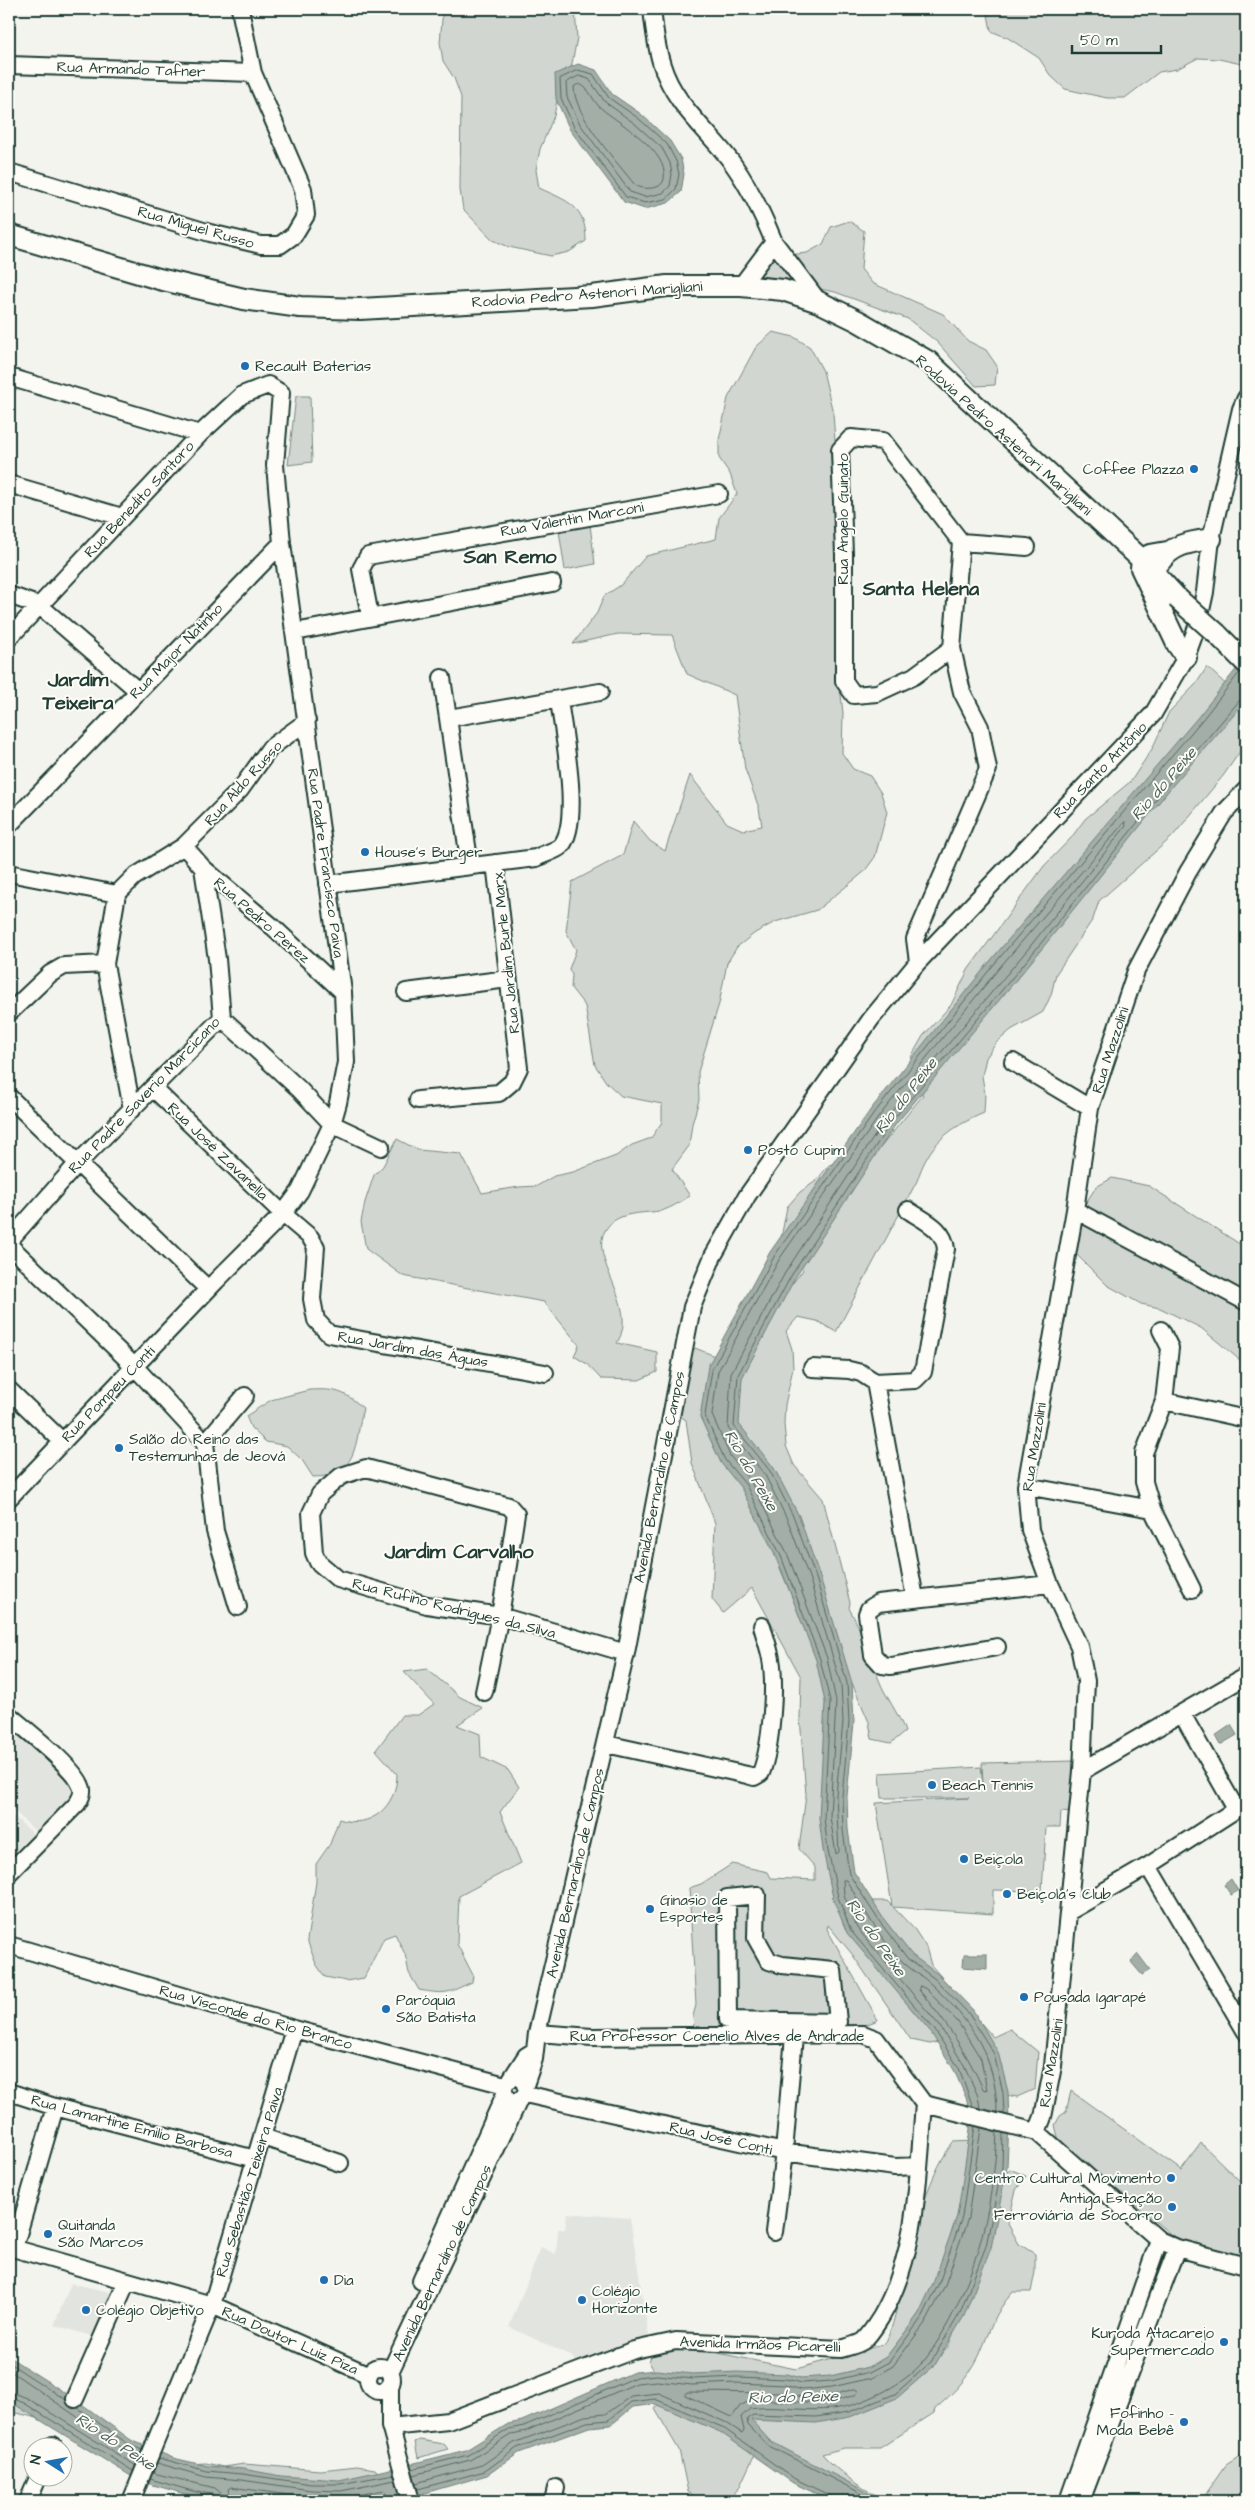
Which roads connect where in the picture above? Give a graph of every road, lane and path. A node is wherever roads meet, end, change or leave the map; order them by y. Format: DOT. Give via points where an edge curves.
graph roads {
  1 [pos="240,9"];
  2 [pos="652,9"];
  3 [pos="9,66"];
  4 [pos="253,73"];
  5 [pos="9,172"];
  6 [pos="9,235"];
  7 [pos="774,242"];
  8 [pos="741,286"];
  9 [pos="819,302"];
  10 [pos="9,377"];
  11 [pos="281,392"];
  12 [pos="1246,398"];
  13 [pos="200,434"];
  14 [pos="9,484"];
  15 [pos="719,494"];
  16 [pos="122,517"];
  17 [pos="1211,539"];
  18 [pos="960,542"];
  19 [pos="282,543"];
  20 [pos="1027,547"];
  21 [pos="1147,567"];
  22 [pos="552,583"];
  23 [pos="9,595"];
  24 [pos="40,606"];
  25 [pos="370,616"];
  26 [pos="295,632"];
  27 [pos="9,638"];
  28 [pos="952,648"];
  29 [pos="1186,657"];
  30 [pos="1242,658"];
  31 [pos="442,678"];
  32 [pos="137,690"];
  33 [pos="600,692"];
  34 [pos="559,700"];
  35 [pos="449,718"];
  36 [pos="307,721"];
  37 [pos="1246,790"];
  38 [pos="9,825"];
  39 [pos="184,846"];
  40 [pos="469,863"];
  41 [pos="495,863"];
  42 [pos="203,868"];
  43 [pos="9,873"];
  44 [pos="328,884"];
  45 [pos="118,894"];
  46 [pos="918,962"];
  47 [pos="105,964"];
  48 [pos="508,979"];
  49 [pos="343,992"];
  50 [pos="406,992"];
  51 [pos="9,1013"];
  52 [pos="222,1018"];
  53 [pos="1013,1062"];
  54 [pos="153,1088"];
  55 [pos="9,1097"];
  56 [pos="418,1100"];
  57 [pos="1090,1108"];
  58 [pos="132,1109"];
  59 [pos="332,1124"];
  60 [pos="381,1147"];
  61 [pos="77,1164"];
  62 [pos="908,1210"];
  63 [pos="1075,1210"];
  64 [pos="283,1214"];
  65 [pos="9,1241"];
  66 [pos="9,1246"];
  67 [pos="208,1289"];
  68 [pos="1246,1302"];
  69 [pos="1161,1330"];
  70 [pos="134,1366"];
  71 [pos="812,1368"];
  72 [pos="545,1373"];
  73 [pos="875,1382"];
  74 [pos="9,1390"];
  75 [pos="245,1396"];
  76 [pos="1164,1402"];
  77 [pos="1246,1419"];
  78 [pos="63,1442"];
  79 [pos="205,1443"];
  80 [pos="1026,1481"];
  81 [pos="9,1498"];
  82 [pos="1150,1503"];
  83 [pos="1050,1584"];
  84 [pos="1192,1589"];
  85 [pos="916,1598"];
  86 [pos="238,1607"];
  87 [pos="500,1616"];
  88 [pos="762,1626"];
  89 [pos="997,1647"];
  90 [pos="626,1653"];
  91 [pos="1246,1676"];
  92 [pos="484,1692"];
  93 [pos="1182,1714"];
  94 [pos="9,1715"];
  95 [pos="606,1744"];
  96 [pos="1082,1771"];
  97 [pos="1241,1806"];
  98 [pos="1148,1866"];
  99 [pos="9,1873"];
  100 [pos="1070,1911"];
  101 [pos="9,1945"];
  102 [pos="727,2028"];
  103 [pos="294,2029"];
  104 [pos="1246,2032"];
  105 [pos="537,2033"];
  106 [pos="794,2036"];
  107 [pos="515,2089"];
  108 [pos="9,2092"];
  109 [pos="924,2104"];
  110 [pos="56,2107"];
  111 [pos="1030,2130"];
  112 [pos="263,2137"];
  113 [pos="784,2152"];
  114 [pos="255,2159"];
  115 [pos="340,2163"];
  116 [pos="918,2166"];
  117 [pos="774,2232"];
  118 [pos="1159,2240"];
  119 [pos="11,2248"];
  120 [pos="1177,2248"];
  121 [pos="1246,2266"];
  122 [pos="127,2281"];
  123 [pos="212,2305"];
  124 [pos="1142,2315"];
  125 [pos="380,2377"];
  126 [pos="75,2400"];
  127 [pos="390,2426"];
  128 [pos="1094,2447"];
  129 [pos="34,2488"];
  130 [pos="133,2497"];
  131 [pos="28,2501"];
  132 [pos="411,2501"];
  133 [pos="1068,2501"];
  134 [pos="1082,2501"];
  1 -- 4 [label="street, Rua Miguel Russo"];
  2 -- 7 [label="street" via="662,66 671,85 734,164 760,209"];
  3 -- 4 [label="street, Rua Armando Tafner"];
  4 -- 5 [label="street, Rua Miguel Russo" via="303,189 306,215 294,235 280,245 261,245 210,234"];
  6 -- 8 [label="main road, Rodovia Pedro Astenori Marigliani" via="159,279 244,299 300,307 360,309 592,296 667,286"];
  7 -- 8 [label="street"];
  7 -- 9 [label="street"];
  8 -- 9 [label="main road, Rodovia Pedro Astenori Marigliani" via="783,290"];
  9 -- 21 [label="main road, Rodovia Pedro Astenori Marigliani" via="929,362"];
  10 -- 13 [label="street"];
  11 -- 13 [label="street, Rua Benedito Santoro" via="268,385 242,395"];
  11 -- 19 [label="street, Rua Padre Francisco Paiva" via="275,465"];
  12 -- 17 [label="street, Rua Santo Antônio"];
  13 -- 16 [label="street, Rua Benedito Santoro"];
  14 -- 16 [label="street"];
  15 -- 25 [label="street, Rua Valentin Marconi" via="368,556 361,569"];
  16 -- 24 [label="street, Rua Benedito Santoro"];
  17 -- 21 [label="main road" via="1185,543"];
  17 -- 29 [label="street, Rua Santo Antônio" via="1205,592"];
  18 -- 20 [label="street"];
  18 -- 28 [label="street"];
  18 -- 28 [label="street, Rua Angelo Guinato" via="883,441 851,438 840,450 844,681 854,695 877,694 914,676"];
  19 -- 26 [label="street, Rua Padre Francisco Paiva"];
  19 -- 32 [label="street, Rua Major Natinho"];
  21 -- 29 [label="main road" via="1141,568 1145,579"];
  21 -- 30 [label="main road, Rodovia Pedro Astenori Marigliani, bridge"];
  22 -- 25 [label="street"];
  23 -- 24 [label="street"];
  24 -- 27 [label="street, Rua Benedito Santoro"];
  24 -- 32 [label="street"];
  25 -- 26 [label="street"];
  26 -- 36 [label="street, Rua Padre Francisco Paiva"];
  28 -- 46 [label="street" via="962,692 980,727 988,769 915,939"];
  29 -- 46 [label="street, Rua Santo Antônio" via="1153,714"];
  31 -- 35 [label="street"];
  32 -- 38 [label="street, Rua Major Natinho"];
  33 -- 34 [label="street"];
  34 -- 35 [label="street"];
  34 -- 41 [label="street" via="572,811 569,830 560,846 536,858"];
  35 -- 40 [label="street"];
  36 -- 39 [label="street, Rua Aldo Russo" via="270,748 240,790"];
  36 -- 44 [label="street, Rua Padre Francisco Paiva"];
  37 -- 57 [label="street, Rua Mazzolini" via="1224,813 1188,872 1136,971"];
  39 -- 42 [label="street, Rua Pedro Perez"];
  39 -- 45 [label="street, Rua Aldo Russo" via="134,878"];
  40 -- 41 [label="street, Rua Jardim Burle Marx"];
  40 -- 44 [label="street, Rua Jardim Burle Marx"];
  41 -- 48 [label="street, Rua Jardim Burle Marx"];
  42 -- 49 [label="street, Rua Pedro Perez"];
  42 -- 52 [label="street, Rua Padre Saverio Marcicano"];
  43 -- 45 [label="street"];
  44 -- 49 [label="street, Rua Padre Francisco Paiva"];
  45 -- 47 [label="street"];
  46 -- 90 [label="street, Avenida Bernardino de Campos" via="871,1019 748,1196 713,1256 692,1307"];
  47 -- 51 [label="street" via="64,966 50,974"];
  47 -- 58 [label="street"];
  48 -- 50 [label="street"];
  48 -- 56 [label="street, Rua Jardim Burle Marx" via="519,1068 512,1082 500,1093"];
  49 -- 59 [label="street, Rua Padre Francisco Paiva" via="346,1062"];
  52 -- 54 [label="street, Rua Padre Saverio Marcicano"];
  52 -- 59 [label="street"];
  53 -- 57 [label="street"];
  54 -- 58 [label="street, Rua Padre Saverio Marcicano"];
  54 -- 64 [label="street, Rua José Zavanella"];
  55 -- 61 [label="street"];
  57 -- 63 [label="street, Rua Mazzolini"];
  58 -- 61 [label="street, Rua Padre Saverio Marcicano"];
  59 -- 60 [label="street"];
  59 -- 64 [label="street, Rua Padre Francisco Paiva" via="300,1191"];
  61 -- 65 [label="street, Rua Padre Saverio Marcicano"];
  61 -- 67 [label="street"];
  62 -- 73 [label="street" via="938,1230 946,1250 925,1366 915,1380"];
  63 -- 68 [label="street"];
  63 -- 80 [label="street, Rua Mazzolini"];
  64 -- 67 [label="street, Rua Padre Francisco Paiva"];
  64 -- 72 [label="street, Rua Jardim das Águas" via="316,1246 312,1299 316,1320 330,1334"];
  66 -- 70 [label="street"];
  67 -- 70 [label="street, Rua Pompeu Conti"];
  69 -- 76 [label="street" via="1170,1348"];
  70 -- 78 [label="street, Rua Pompeu Conti"];
  70 -- 79 [label="street"];
  71 -- 73 [label="street" via="850,1370"];
  73 -- 85 [label="street"];
  74 -- 78 [label="street"];
  75 -- 79 [label="street"];
  76 -- 77 [label="street"];
  76 -- 82 [label="street" via="1144,1453 1144,1482"];
  78 -- 81 [label="street, Rua Pompeu Conti"];
  79 -- 86 [label="street" via="215,1531"];
  80 -- 82 [label="street"];
  80 -- 83 [label="street, Rua Mazzolini" via="1030,1530"];
  82 -- 84 [label="street"];
  83 -- 85 [label="street"];
  83 -- 96 [label="street, Rua Mazzolini" via="1079,1646 1086,1681"];
  85 -- 89 [label="street" via="878,1603 869,1609 867,1614 874,1655 882,1665 892,1666"];
  87 -- 87 [label="street, Rua Rufino Rodrigues da Silva" via="517,1520 509,1506 366,1468 341,1476 320,1494 311,1513 314,1553 318,1562 338,1579 427,1605"];
  87 -- 90 [label="street, Rua Rufino Rodrigues da Silva"];
  87 -- 92 [label="street"];
  88 -- 95 [label="street" via="771,1661 772,1694 767,1758 761,1773 747,1776"];
  90 -- 95 [label="street, Avenida Bernardino de Campos"];
  91 -- 93 [label="street"];
  93 -- 96 [label="street"];
  93 -- 97 [label="street"];
  94 -- 99 [label="street" via="73,1773 82,1786 82,1796"];
  95 -- 105 [label="street, Avenida Bernardino de Campos"];
  96 -- 100 [label="street, Rua Mazzolini"];
  97 -- 98 [label="street"];
  98 -- 100 [label="street"];
  98 -- 104 [label="street"];
  100 -- 111 [label="street, Rua Mazzolini" via="1054,2066 1043,2117"];
  101 -- 103 [label="street, Rua Visconde do Rio Branco"];
  102 -- 102 [label="street" via="838,2022 833,1970 770,1961 756,1938 758,1895 727,1898"];
  102 -- 105 [label="street, Rua Professor Coenelio Alves de Andrade" via="592,2037"];
  102 -- 106 [label="street, Rua Professor Coenelio Alves de Andrade"];
  103 -- 107 [label="street, Rua Visconde do Rio Branco"];
  103 -- 112 [label="street, Rua Sebastião Teixeira Paiva"];
  105 -- 107 [label="street, Avenida Bernardino de Campos" via="534,2059"];
  106 -- 109 [label="street, Rua Professor Coenelio Alves de Andrade" via="863,2034 876,2039"];
  106 -- 113 [label="street"];
  107 -- 113 [label="street, Rua José Conti"];
  107 -- 125 [label="street, Avenida Bernardino de Campos"];
  108 -- 110 [label="street, Rua Lamartine Emilio Barbosa"];
  109 -- 111 [label="street"];
  109 -- 116 [label="street, Avenida Irmãos Picarelli"];
  110 -- 114 [label="street, Rua Lamartine Emilio Barbosa"];
  110 -- 119 [label="street"];
  111 -- 118 [label="street"];
  112 -- 114 [label="street, Rua Sebastião Teixeira Paiva"];
  112 -- 115 [label="street"];
  113 -- 116 [label="street, Rua José Conti" via="895,2168"];
  113 -- 117 [label="street"];
  114 -- 123 [label="street, Rua Sebastião Teixeira Paiva"];
  116 -- 127 [label="street, Avenida Irmãos Picarelli" via="911,2229 902,2263 889,2303 862,2342 841,2349 676,2341 634,2350 448,2422"];
  118 -- 120 [label="street"];
  118 -- 124 [label="street"];
  119 -- 122 [label="street, Rua Doutor Luiz Piza"];
  120 -- 121 [label="street"];
  120 -- 124 [label="street"];
  122 -- 123 [label="street, Rua Doutor Luiz Piza"];
  122 -- 126 [label="street"];
  123 -- 125 [label="street, Rua Doutor Luiz Piza"];
  123 -- 130 [label="street, Rua Sebastião Teixeira Paiva"];
  124 -- 128 [label="street"];
  125 -- 127 [label="street"];
  127 -- 132 [label="street"];
  128 -- 133 [label="street"];
  128 -- 134 [label="street"];
  129 -- 131 [label="street"];
}
